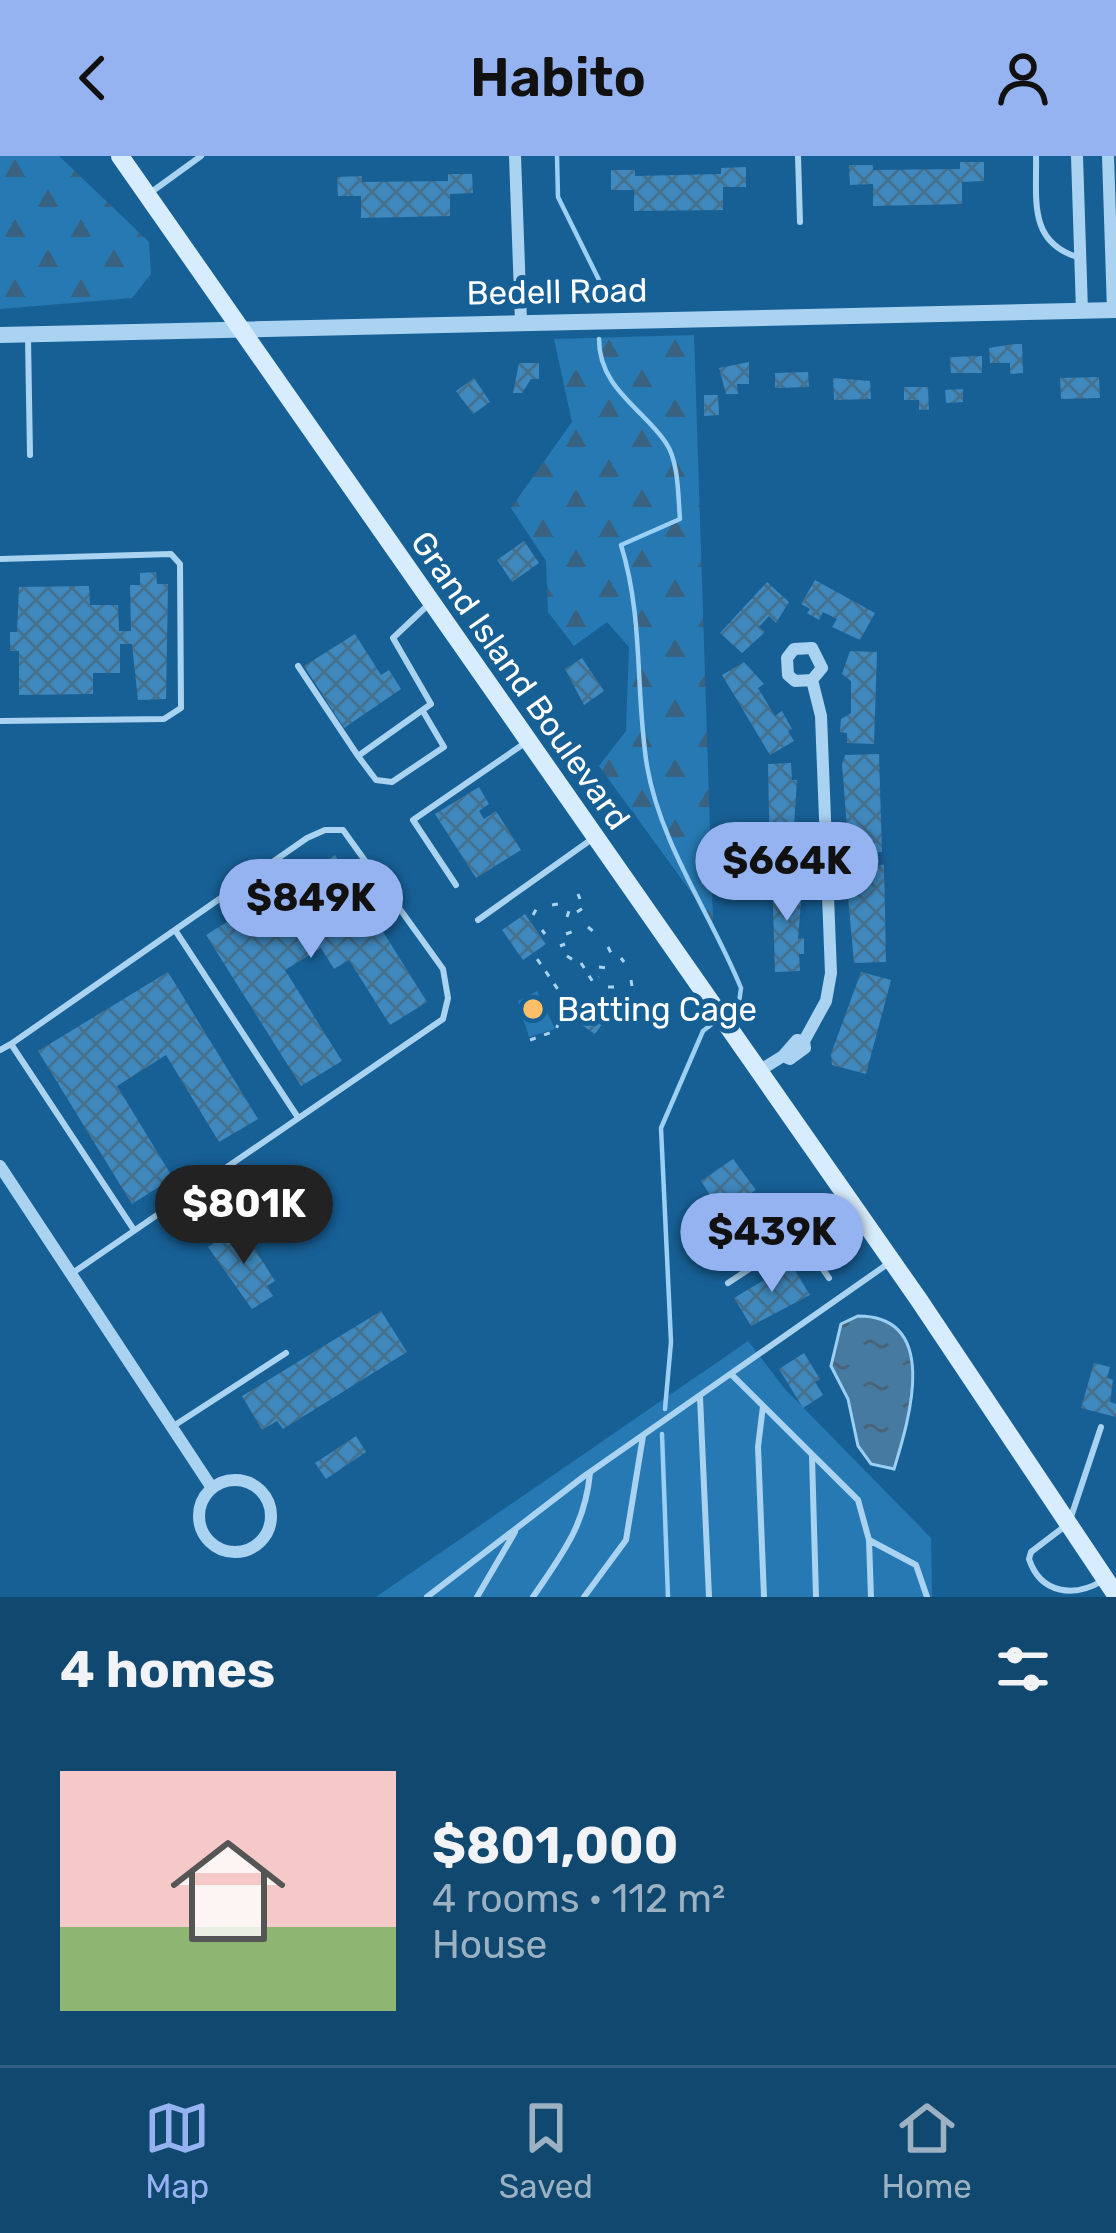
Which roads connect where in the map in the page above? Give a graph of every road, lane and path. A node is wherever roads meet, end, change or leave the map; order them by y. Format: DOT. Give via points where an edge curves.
graph roads {
  1 [pos="120,156"];
  2 [pos="201,156"];
  3 [pos="515,156"];
  4 [pos="798,156"];
  5 [pos="1036,156"];
  6 [pos="1077,156"];
  7 [pos="1108,156"];
  8 [pos="147,196"];
  9 [pos="800,222"];
  10 [pos="1081,258"];
  11 [pos="1114,310"];
  12 [pos="1082,311"];
  13 [pos="521,322"];
  14 [pos="237,326"];
  15 [pos="28,334"];
  16 [pos="0,335"];
  17 [pos="30,455"];
  18 [pos="0,559"];
  19 [pos="431,603"];
  20 [pos="298,666"];
  21 [pos="812,680"];
  22 [pos="424,713"];
  23 [pos="0,721"];
  24 [pos="528,741"];
  25 [pos="358,756"];
  26 [pos="595,837"];
  27 [pos="456,884"];
  28 [pos="537,908"];
  29 [pos="533,915"];
  30 [pos="478,920"];
  31 [pos="588,926"];
  32 [pos="175,930"];
  33 [pos="574,932"];
  34 [pos="594,932"];
  35 [pos="566,934"];
  36 [pos="608,946"];
  37 [pos="533,953"];
  38 [pos="611,953"];
  39 [pos="581,965"];
  40 [pos="599,967"];
  41 [pos="608,968"];
  42 [pos="599,977"];
  43 [pos="530,1040"];
  44 [pos="11,1044"];
  45 [pos="0,1050"];
  46 [pos="759,1071"];
  47 [pos="297,1116"];
  48 [pos="0,1166"];
  49 [pos="850,1202"];
  50 [pos="134,1230"];
  51 [pos="801,1238"];
  52 [pos="892,1261"];
  53 [pos="71,1274"];
  54 [pos="829,1278"];
  55 [pos="728,1283"];
  56 [pos="286,1353"];
  57 [pos="731,1374"];
  58 [pos="700,1397"];
  59 [pos="763,1406"];
  60 [pos="1101,1426"];
  61 [pos="172,1427"];
  62 [pos="643,1436"];
  63 [pos="812,1457"];
  64 [pos="590,1473"];
  65 [pos="212,1488"];
  66 [pos="1069,1523"];
  67 [pos="517,1529"];
  68 [pos="869,1540"];
  69 [pos="1111,1587"];
  70 [pos="427,1597"];
  71 [pos="476,1597"];
  72 [pos="533,1597"];
  73 [pos="584,1597"];
  74 [pos="709,1597"];
  75 [pos="764,1597"];
  76 [pos="816,1597"];
  77 [pos="871,1597"];
  78 [pos="927,1597"];
  1 -- 8 [label="main road, Grand Island Boulevard"];
  2 -- 8 [label="lane"];
  3 -- 13 [label="street"];
  4 -- 9 [label="lane"];
  5 -- 10 [label="lane" via="1041,232"];
  6 -- 10 [label="street"];
  7 -- 11 [label="street"];
  8 -- 14 [label="main road, Grand Island Boulevard"];
  10 -- 12 [label="street"];
  11 -- 12 [label="street, Bedell Road"];
  12 -- 13 [label="street, Bedell Road"];
  13 -- 14 [label="street, Bedell Road"];
  14 -- 15 [label="street, Bedell Road"];
  14 -- 19 [label="main road, Grand Island Boulevard"];
  15 -- 16 [label="street, Bedell Road"];
  15 -- 17 [label="lane"];
  18 -- 23 [label="lane" via="171,554 180,564 182,708 164,719"];
  19 -- 22 [label="lane" via="393,638 430,699"];
  19 -- 24 [label="main road, Grand Island Boulevard"];
  20 -- 25 [label="lane"];
  21 -- 46 [label="street" via="821,716 831,974 805,1048"];
  22 -- 25 [label="lane"];
  22 -- 25 [label="lane" via="444,747 392,782 376,780"];
  24 -- 26 [label="main road, Grand Island Boulevard"];
  24 -- 27 [label="lane" via="413,820"];
  26 -- 30 [label="lane"];
  26 -- 46 [label="main road, Grand Island Boulevard"];
  28 -- 29 [label="path"];
  31 -- 34 [label="path"];
  32 -- 44 [label="lane"];
  32 -- 47 [label="lane"];
  32 -- 47 [label="lane" via="307,838 343,830 443,969 443,1018"];
  33 -- 35 [label="path"];
  36 -- 38 [label="path"];
  37 -- 43 [label="path" via="568,1004 556,1031"];
  39 -- 42 [label="path" via="593,982"];
  40 -- 41 [label="path"];
  44 -- 45 [label="lane"];
  44 -- 50 [label="lane"];
  46 -- 49 [label="main road, Grand Island Boulevard"];
  47 -- 50 [label="lane"];
  48 -- 53 [label="street"];
  49 -- 51 [label="lane"];
  49 -- 52 [label="main road, Grand Island Boulevard"];
  50 -- 53 [label="lane"];
  51 -- 54 [label="lane"];
  51 -- 55 [label="lane"];
  52 -- 57 [label="lane"];
  52 -- 66 [label="main road, Grand Island Boulevard"];
  53 -- 61 [label="street"];
  56 -- 61 [label="lane"];
  57 -- 58 [label="lane"];
  57 -- 59 [label="lane"];
  58 -- 62 [label="lane"];
  58 -- 74 [label="lane"];
  59 -- 63 [label="lane"];
  59 -- 75 [label="lane"];
  60 -- 66 [label="lane"];
  61 -- 65 [label="street"];
  62 -- 64 [label="lane"];
  62 -- 73 [label="lane" via="626,1540"];
  63 -- 68 [label="lane" via="858,1500"];
  63 -- 76 [label="lane"];
  64 -- 67 [label="lane"];
  64 -- 72 [label="lane" via="572,1545"];
  65 -- 65 [label="street" via="199,1516 209,1542 236,1552 257,1545 271,1519 263,1493 236,1480"];
  66 -- 69 [label="main road, Grand Island Boulevard"];
  66 -- 69 [label="lane" via="1031,1552 1034,1573 1070,1594"];
  67 -- 70 [label="lane"];
  67 -- 71 [label="lane"];
  68 -- 77 [label="lane"];
  68 -- 78 [label="lane" via="916,1565"];
}
